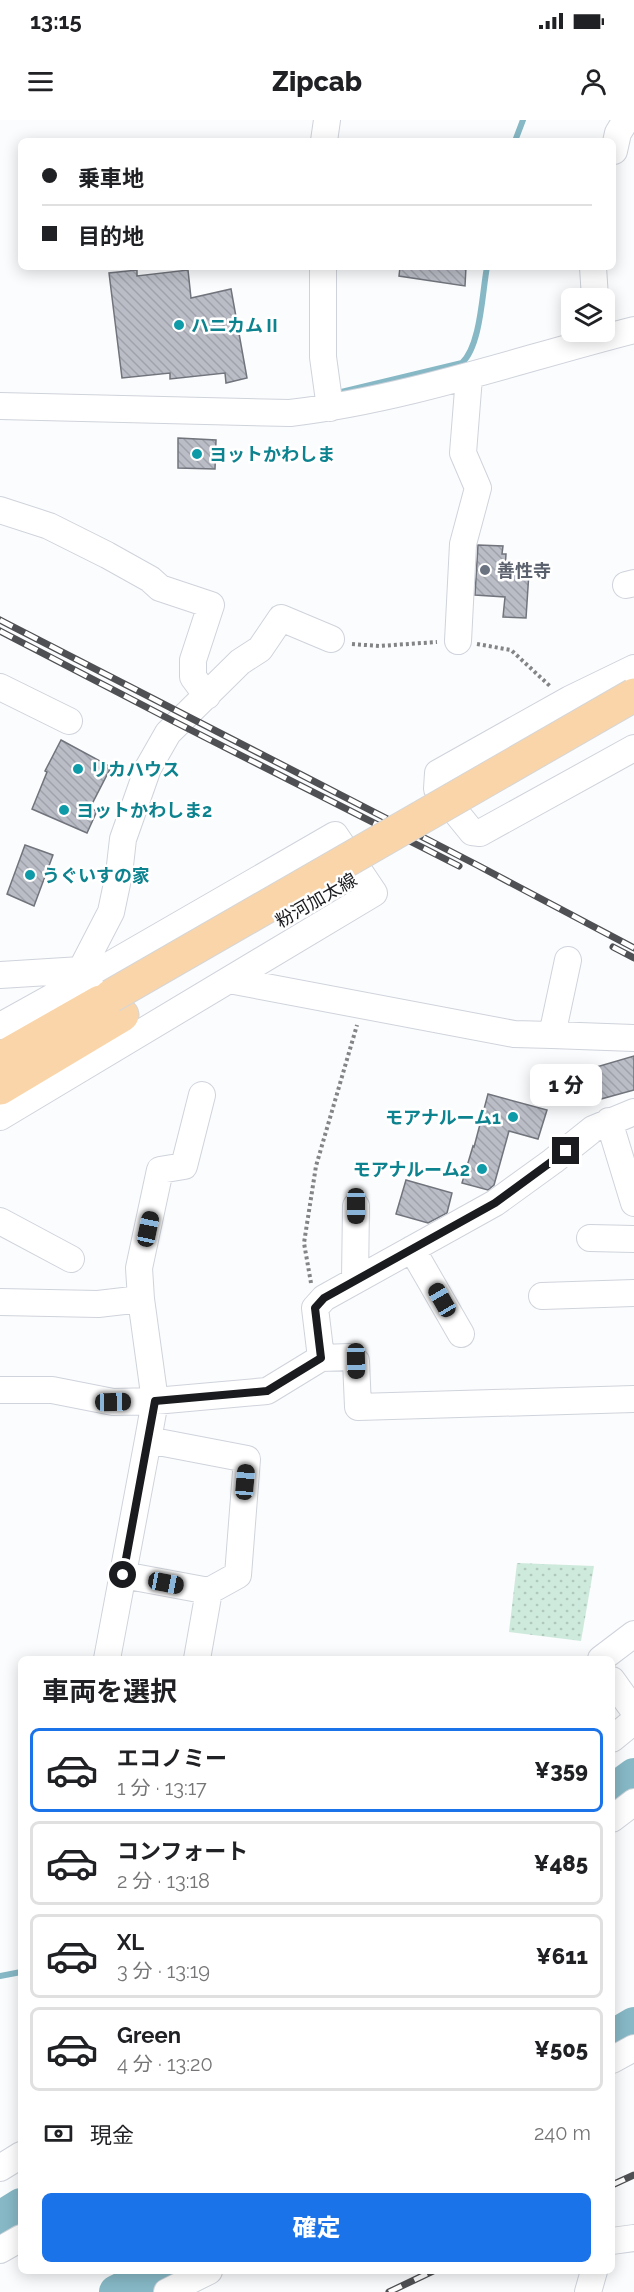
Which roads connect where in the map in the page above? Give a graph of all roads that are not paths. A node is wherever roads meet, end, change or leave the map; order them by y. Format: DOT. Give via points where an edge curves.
graph roads {
  1 [pos="327,120"];
  2 [pos="626,120"];
  3 [pos="324,138"];
  4 [pos="616,142"];
  5 [pos="323,270"];
  6 [pos="593,270"];
  7 [pos="594,288"];
  8 [pos="634,330"];
  9 [pos="615,333"];
  10 [pos="578,342"];
  11 [pos="469,376"];
  12 [pos="328,401"];
  13 [pos="0,406"];
  14 [pos="0,510"];
  15 [pos="331,639"];
  16 [pos="458,641"];
  17 [pos="634,668"];
  18 [pos="0,687"];
  19 [pos="634,695"];
  20 [pos="207,696"];
  21 [pos="634,715"];
  22 [pos="69,721"];
  23 [pos="634,748"];
  24 [pos="568,960"];
  25 [pos="0,975"];
  26 [pos="229,980"];
  27 [pos="102,989"];
  28 [pos="0,1026"];
  29 [pos="552,1035"];
  30 [pos="634,1038"];
  31 [pos="0,1059"];
  32 [pos="0,1088"];
  33 [pos="202,1095"];
  34 [pos="634,1112"];
  35 [pos="0,1117"];
  36 [pos="609,1121"];
  37 [pos="634,1203"];
  38 [pos="356,1206"];
  39 [pos="0,1221"];
  40 [pos="590,1238"];
  41 [pos="634,1239"];
  42 [pos="412,1249"];
  43 [pos="71,1259"];
  44 [pos="355,1280"];
  45 [pos="634,1293"];
  46 [pos="542,1296"];
  47 [pos="141,1299"];
  48 [pos="0,1302"];
  49 [pos="461,1334"];
  50 [pos="321,1358"];
  51 [pos="0,1390"];
  52 [pos="634,1399"];
  53 [pos="155,1401"];
  54 [pos="148,1440"];
  55 [pos="123,1575"];
  56 [pos="209,1591"];
  57 [pos="634,1634"];
  58 [pos="108,1656"];
  59 [pos="198,1656"];
  60 [pos="605,1656"];
  61 [pos="615,1684"];
  62 [pos="634,1711"];
  63 [pos="634,1721"];
  64 [pos="615,1737"];
  65 [pos="634,1802"];
  66 [pos="615,1817"];
  67 [pos="634,2048"];
  68 [pos="615,2058"];
  69 [pos="18,2157"];
  70 [pos="0,2168"];
  71 [pos="634,2238"];
  72 [pos="18,2240"];
  73 [pos="615,2241"];
  74 [pos="0,2250"];
  75 [pos="203,2274"];
  76 [pos="593,2274"];
  77 [pos="168,2292"];
  78 [pos="588,2292"];
  1 -- 3 [label="street"];
  2 -- 4 [label="street"];
  5 -- 12 [label="street" via="323,357"];
  6 -- 7 [label="street"];
  8 -- 9 [label="street"];
  10 -- 11 [label="street"];
  11 -- 12 [label="street"];
  11 -- 16 [label="street" via="463,453 478,488 463,544"];
  12 -- 13 [label="street" via="290,413"];
  14 -- 20 [label="street" via="49,526 160,588 211,605 193,660 193,677"];
  15 -- 20 [label="street" via="281,618 260,649 240,662"];
  17 -- 23 [label="street" via="438,773 437,789 472,832 480,833"];
  18 -- 22 [label="street"];
  19 -- 27 [label="main road, 粉河加太線, bridge"];
  20 -- 27 [label="street" via="168,733 148,768 123,839"];
  21 -- 27 [label="main road, 粉河加太線"];
  24 -- 29 [label="street"];
  25 -- 27 [label="street"];
  26 -- 27 [label="street" via="374,893 336,834"];
  26 -- 29 [label="street" via="514,1034"];
  26 -- 35 [label="street"];
  27 -- 28 [label="street"];
  27 -- 31 [label="main road, 粉河加太線"];
  27 -- 32 [label="main road, 粉河加太線"];
  29 -- 30 [label="street"];
  33 -- 47 [label="street" via="184,1166 160,1170 139,1268"];
  34 -- 36 [label="street"];
  36 -- 37 [label="street"];
  36 -- 42 [label="street" via="592,1129 495,1203"];
  38 -- 44 [label="street"];
  39 -- 43 [label="street"];
  40 -- 41 [label="street"];
  42 -- 44 [label="street"];
  42 -- 49 [label="street"];
  44 -- 50 [label="street" via="324,1298 315,1308"];
  45 -- 46 [label="street"];
  47 -- 48 [label="street" via="98,1304"];
  47 -- 53 [label="street"];
  50 -- 52 [label="street" via="350,1357 356,1361 358,1407"];
  50 -- 53 [label="street" via="267,1391"];
  51 -- 53 [label="street" via="52,1390 113,1402"];
  53 -- 54 [label="street"];
  54 -- 55 [label="street"];
  54 -- 56 [label="street" via="247,1459 238,1575"];
  55 -- 56 [label="street"];
  55 -- 58 [label="street"];
  56 -- 59 [label="street"];
  57 -- 60 [label="street"];
  61 -- 62 [label="street"];
  63 -- 64 [label="street"];
  65 -- 66 [label="street"];
  67 -- 68 [label="street"];
  69 -- 70 [label="street"];
  71 -- 73 [label="street"];
  72 -- 74 [label="street"];
  75 -- 77 [label="street"];
  76 -- 78 [label="street"];
}
